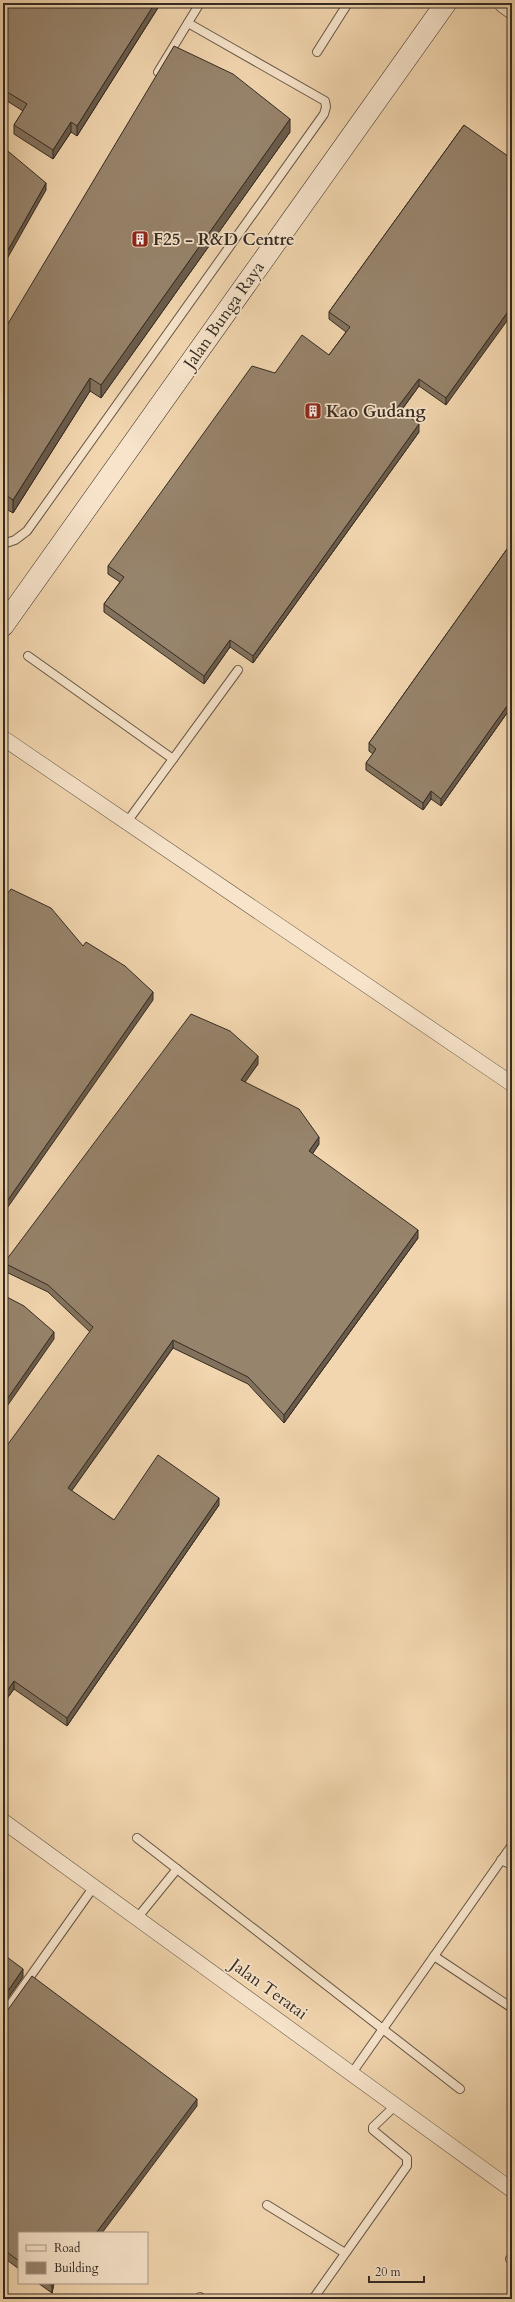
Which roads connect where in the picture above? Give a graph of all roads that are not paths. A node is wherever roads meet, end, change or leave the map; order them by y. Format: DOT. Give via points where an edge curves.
graph roads {
  1 [pos="200,3"];
  2 [pos="348,3"];
  3 [pos="446,3"];
  4 [pos="505,3"];
  5 [pos="512,8"];
  6 [pos="188,23"];
  7 [pos="318,52"];
  8 [pos="158,72"];
  9 [pos="3,544"];
  10 [pos="3,626"];
  11 [pos="28,656"];
  12 [pos="238,670"];
  13 [pos="3,738"];
  14 [pos="173,760"];
  15 [pos="127,822"];
  16 [pos="512,1084"];
  17 [pos="3,1821"];
  18 [pos="137,1838"];
  19 [pos="512,1845"];
  20 [pos="501,1860"];
  21 [pos="512,1865"];
  22 [pos="177,1869"];
  23 [pos="94,1885"];
  24 [pos="138,1917"];
  25 [pos="434,1956"];
  26 [pos="512,2008"];
  27 [pos="3,2015"];
  28 [pos="383,2027"];
  29 [pos="352,2073"];
  30 [pos="460,2089"];
  31 [pos="396,2105"];
  32 [pos="512,2190"];
  33 [pos="267,2205"];
  34 [pos="345,2252"];
  35 [pos="198,2299"];
  36 [pos="202,2299"];
  37 [pos="313,2299"];
  1 -- 6 [label="lane"];
  2 -- 7 [label="lane"];
  3 -- 10 [label="street, Jalan Bunga Raya"];
  4 -- 5 [label="street"];
  6 -- 8 [label="lane"];
  6 -- 9 [label="lane" via="325,101 324,114 27,531 15,540"];
  11 -- 14 [label="lane"];
  12 -- 14 [label="lane"];
  13 -- 15 [label="street"];
  14 -- 15 [label="lane"];
  15 -- 16 [label="street"];
  17 -- 23 [label="street, Jalan Teratai"];
  18 -- 22 [label="lane"];
  19 -- 20 [label="lane"];
  20 -- 21 [label="lane"];
  20 -- 25 [label="lane"];
  22 -- 24 [label="lane"];
  22 -- 28 [label="lane"];
  23 -- 24 [label="street, Jalan Teratai"];
  23 -- 27 [label="lane"];
  24 -- 29 [label="street, Jalan Teratai"];
  25 -- 26 [label="lane"];
  25 -- 28 [label="lane"];
  28 -- 29 [label="lane"];
  28 -- 30 [label="lane"];
  29 -- 31 [label="street, Jalan Teratai"];
  31 -- 32 [label="street, Jalan Teratai"];
  31 -- 34 [label="lane" via="373,2127 373,2130 407,2158 407,2166"];
  33 -- 34 [label="lane"];
  34 -- 37 [label="lane"];
  35 -- 36 [label="lane"];
}
